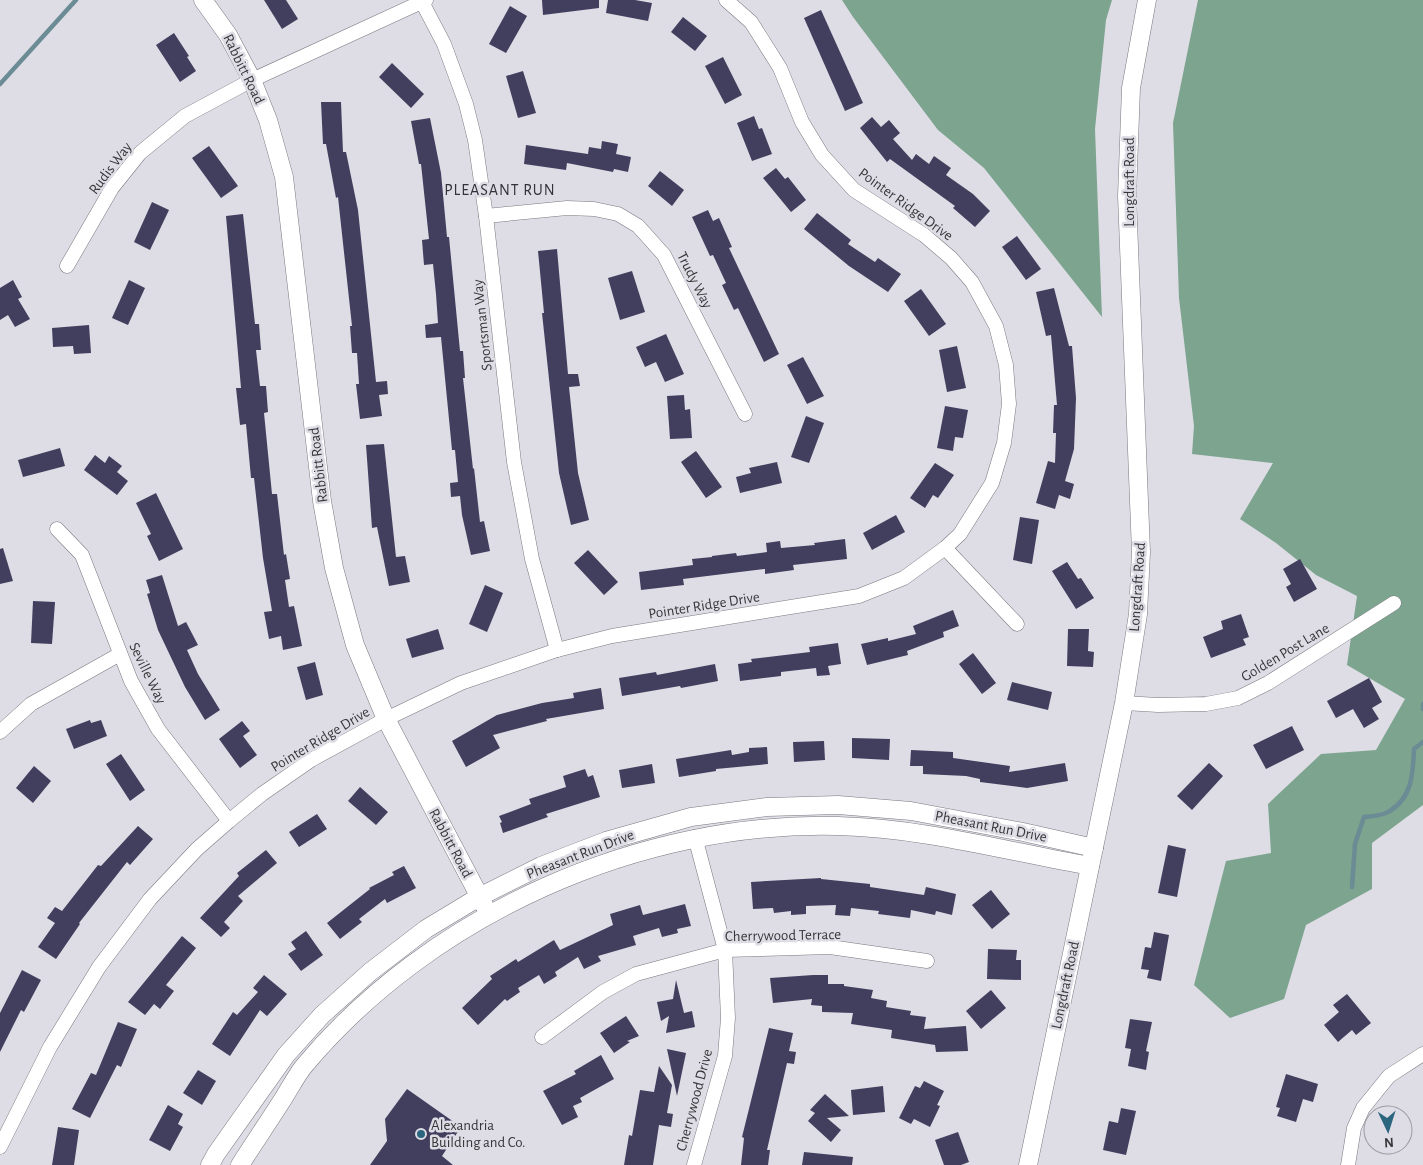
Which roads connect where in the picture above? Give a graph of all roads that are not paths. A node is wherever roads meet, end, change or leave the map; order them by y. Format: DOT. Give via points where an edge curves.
graph roads {
  1 [pos="203,0"];
  2 [pos="726,0"];
  3 [pos="1147,0"];
  4 [pos="424,1"];
  5 [pos="252,80"];
  6 [pos="486,216"];
  7 [pos="67,266"];
  8 [pos="745,414"];
  9 [pos="57,529"];
  10 [pos="945,548"];
  11 [pos="1394,603"];
  12 [pos="1017,624"];
  13 [pos="556,650"];
  14 [pos="120,654"];
  15 [pos="1124,703"];
  16 [pos="386,719"];
  17 [pos="0,732"];
  18 [pos="229,821"];
  19 [pos="696,837"];
  20 [pos="1094,848"];
  21 [pos="1090,866"];
  22 [pos="479,896"];
  23 [pos="489,915"];
  24 [pos="725,950"];
  25 [pos="927,961"];
  26 [pos="542,1037"];
  27 [pos="1423,1054"];
  28 [pos="0,1147"];
  29 [pos="210,1165"];
  30 [pos="240,1165"];
  31 [pos="694,1165"];
  32 [pos="1028,1165"];
  33 [pos="1348,1165"];
  1 -- 5 [label="street, Rabbitt Road" via="228,35"];
  2 -- 10 [label="street, Pointer Ridge Drive" via="750,22 780,68 802,122 822,154 854,190 924,235 951,258 972,282 996,326 1006,365 1009,404 1004,443 992,484 960,534"];
  3 -- 15 [label="street, Longdraft Road" via="1131,88 1127,196 1141,552 1138,614"];
  4 -- 5 [label="street"];
  4 -- 6 [label="street, Sportsman Way" via="466,104 475,140"];
  5 -- 7 [label="street, Rudis Way" via="185,116 140,153 112,188"];
  5 -- 16 [label="street, Rabbitt Road" via="268,120 284,177 322,501 334,568 356,645"];
  6 -- 8 [label="street, Trudy Way" via="566,208 594,209 618,214 638,226 664,256"];
  6 -- 13 [label="street, Sportsman Way" via="514,462 532,560"];
  9 -- 14 [label="street, Seville Way" via="82,555"];
  10 -- 12 [label="street"];
  10 -- 13 [label="street, Pointer Ridge Drive" via="904,578 859,596 612,636"];
  11 -- 15 [label="street, Golden Post Lane" via="1268,683 1238,698 1206,704"];
  13 -- 16 [label="street, Pointer Ridge Drive" via="461,683"];
  14 -- 17 [label="street" via="31,704"];
  14 -- 18 [label="street, Seville Way" via="130,681 158,729"];
  15 -- 20 [label="street, Longdraft Road"];
  16 -- 18 [label="street, Pointer Ridge Drive" via="312,760"];
  16 -- 22 [label="street, Rabbitt Road"];
  18 -- 28 [label="street, Pointer Ridge Drive" via="197,849 150,899 98,967 50,1047"];
  19 -- 21 [label="street, Pheasant Run Drive" via="768,828 846,826 909,831"];
  19 -- 23 [label="street, Pheasant Run Drive" via="612,860 549,885"];
  19 -- 24 [label="street, Cherrywood Drive"];
  20 -- 21 [label="street, Longdraft Road"];
  20 -- 22 [label="street, Pheasant Run Drive" via="911,811 838,805 767,807 691,817 606,841 541,866"];
  21 -- 32 [label="street, Longdraft Road"];
  22 -- 23 [label="street, Rabbitt Road"];
  22 -- 29 [label="street, Pheasant Run Drive" via="419,934 322,1015 286,1055"];
  23 -- 30 [label="street, Pheasant Run Drive" via="438,946 383,988 337,1030 303,1068"];
  24 -- 25 [label="street, Cherrywood Terrace" via="830,947"];
  24 -- 26 [label="street, Cherrywood Terrace" via="636,974 603,992"];
  24 -- 31 [label="street, Cherrywood Drive" via="728,1018 725,1056"];
  27 -- 33 [label="street" via="1389,1076 1363,1108 1354,1128"];
}
